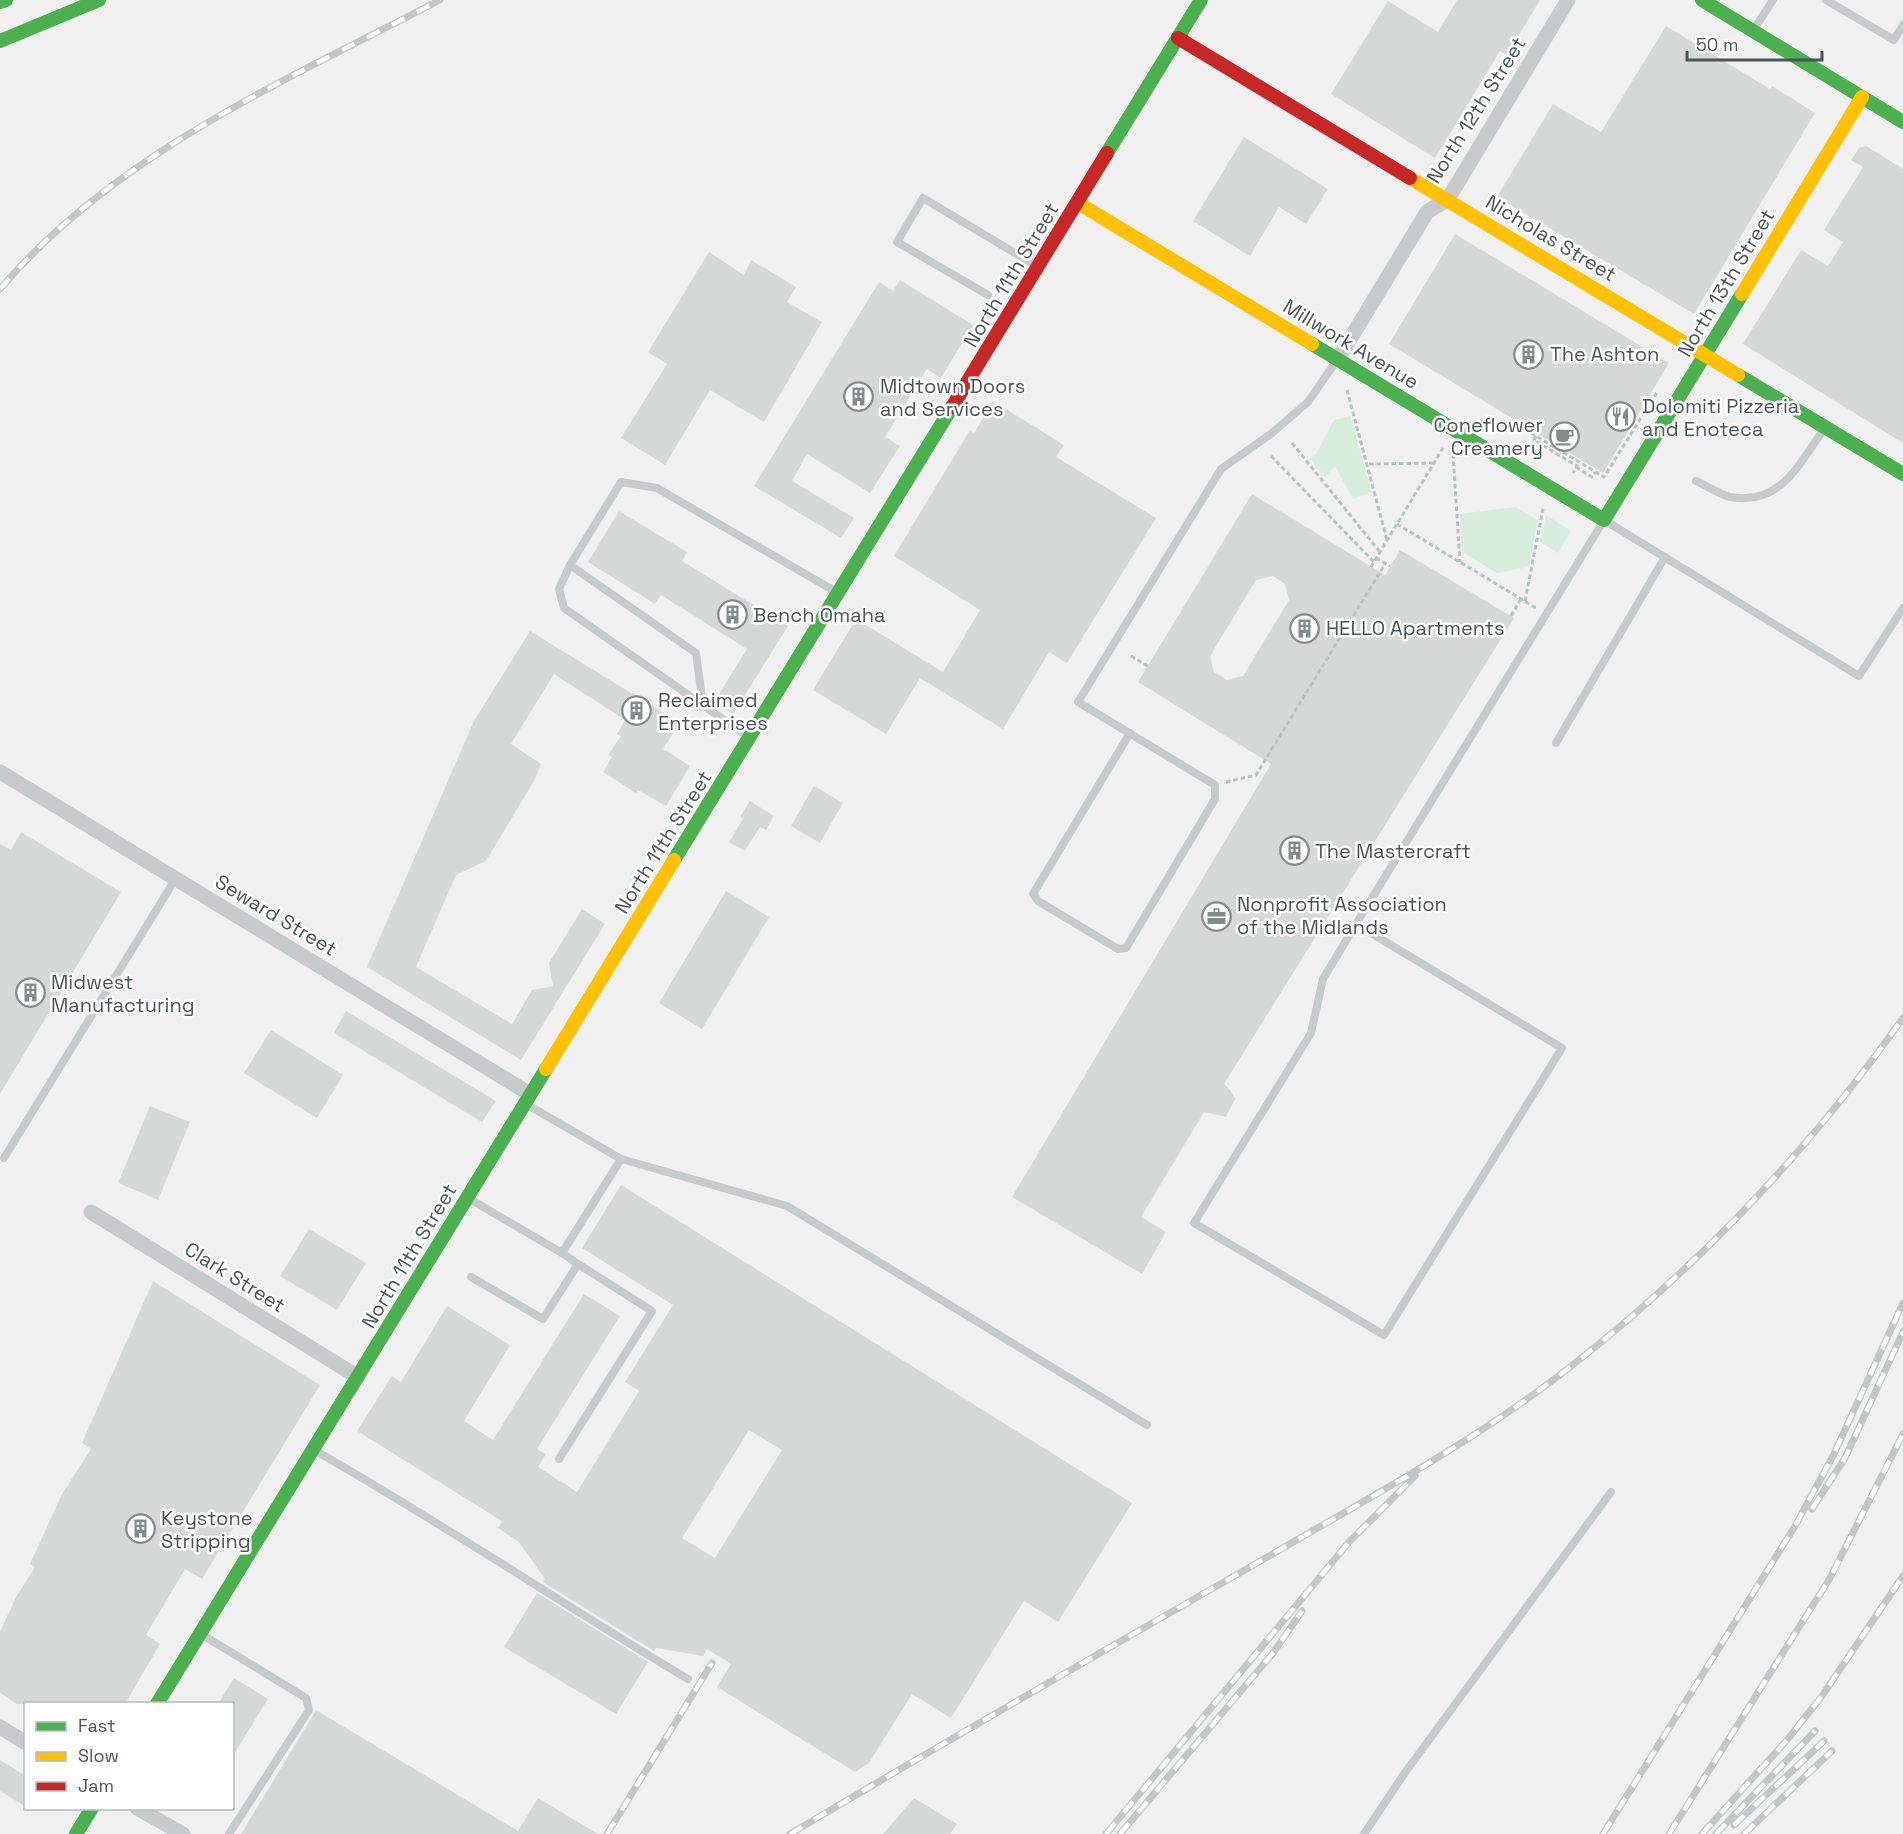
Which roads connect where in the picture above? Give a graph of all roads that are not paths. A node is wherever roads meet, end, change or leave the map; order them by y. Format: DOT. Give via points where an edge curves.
graph roads {
  1 [pos="6,0"];
  2 [pos="99,0"];
  3 [pos="1201,0"];
  4 [pos="1568,0"];
  5 [pos="1702,0"];
  6 [pos="1773,0"];
  7 [pos="1826,0"];
  8 [pos="0,2"];
  9 [pos="1903,25"];
  10 [pos="1753,31"];
  11 [pos="1178,38"];
  12 [pos="0,41"];
  13 [pos="1862,97"];
  14 [pos="1903,122"];
  15 [pos="1448,199"];
  16 [pos="1077,203"];
  17 [pos="1039,267"];
  18 [pos="988,295"];
  19 [pos="1706,354"];
  20 [pos="1338,358"];
  21 [pos="1826,427"];
  22 [pos="1903,474"];
  23 [pos="1696,481"];
  24 [pos="1604,520"];
  25 [pos="1665,557"];
  26 [pos="570,565"];
  27 [pos="839,593"];
  28 [pos="1903,608"];
  29 [pos="703,705"];
  30 [pos="1130,733"];
  31 [pos="750,738"];
  32 [pos="1556,743"];
  33 [pos="0,772"];
  34 [pos="176,878"];
  35 [pos="1356,924"];
  36 [pos="528,1099"];
  37 [pos="4,1158"];
  38 [pos="621,1159"];
  39 [pos="467,1198"];
  40 [pos="91,1212"];
  41 [pos="562,1253"];
  42 [pos="578,1264"];
  43 [pos="471,1277"];
  44 [pos="358,1377"];
  45 [pos="1148,1425"];
  46 [pos="313,1449"];
  47 [pos="559,1458"];
  48 [pos="1611,1492"];
  49 [pos="200,1634"];
  50 [pos="687,1679"];
  51 [pos="158,1702"];
  52 [pos="0,1727"];
  53 [pos="24,1742"];
  54 [pos="91,1810"];
  55 [pos="139,1810"];
  56 [pos="76,1834"];
  57 [pos="183,1834"];
  58 [pos="229,1834"];
  59 [pos="1364,1834"];
  1 -- 8 [label="main road"];
  2 -- 12 [label="main road"];
  3 -- 11 [label="main road, North 11th Street"];
  4 -- 15 [label="street, North 12th Street"];
  5 -- 10 [label="main road"];
  6 -- 10 [label="lane"];
  7 -- 9 [label="lane" via="1894,40"];
  10 -- 13 [label="main road"];
  11 -- 15 [label="main road, Nicholas Street"];
  11 -- 16 [label="main road, North 11th Street"];
  13 -- 14 [label="main road"];
  13 -- 19 [label="main road, North 13th Street"];
  15 -- 19 [label="main road, Nicholas Street"];
  15 -- 20 [label="street, North 12th Street" via="1427,212"];
  16 -- 17 [label="main road, North 11th Street"];
  16 -- 20 [label="main road, Millwork Avenue"];
  17 -- 18 [label="lane" via="923,198 897,242"];
  17 -- 27 [label="main road, North 11th Street"];
  19 -- 21 [label="main road, Nicholas Street"];
  19 -- 24 [label="main road, North 13th Street"];
  20 -- 24 [label="main road, Millwork Avenue"];
  20 -- 30 [label="lane" via="1308,402 1221,469 1078,702"];
  21 -- 22 [label="main road, Nicholas Street"];
  21 -- 23 [label="lane" via="1783,486 1755,498 1729,496"];
  24 -- 25 [label="lane"];
  24 -- 35 [label="lane"];
  25 -- 28 [label="lane" via="1858,675"];
  25 -- 32 [label="lane"];
  26 -- 27 [label="lane" via="621,482 657,488"];
  26 -- 29 [label="lane" via="696,653"];
  26 -- 29 [label="lane" via="559,589 564,608"];
  27 -- 31 [label="main road, North 11th Street"];
  29 -- 31 [label="lane"];
  30 -- 30 [label="lane" via="1215,785 1215,799 1126,948 1118,949 1038,901 1033,894"];
  31 -- 36 [label="main road, North 11th Street"];
  33 -- 34 [label="street, Seward Street"];
  34 -- 36 [label="street, Seward Street"];
  34 -- 37 [label="lane"];
  35 -- 35 [label="lane" via="1323,979 1311,1033 1194,1223 1384,1335 1562,1048"];
  36 -- 38 [label="lane"];
  36 -- 39 [label="main road, North 11th Street"];
  38 -- 41 [label="lane"];
  38 -- 45 [label="lane" via="787,1206"];
  39 -- 41 [label="lane"];
  39 -- 44 [label="main road, North 11th Street"];
  40 -- 44 [label="street, Clark Street"];
  41 -- 42 [label="lane"];
  42 -- 43 [label="lane" via="543,1319"];
  42 -- 47 [label="lane" via="652,1311"];
  44 -- 46 [label="main road, North 11th Street"];
  46 -- 49 [label="main road, North 11th Street"];
  46 -- 50 [label="lane"];
  48 -- 59 [label="lane"];
  49 -- 51 [label="main road, North 11th Street"];
  49 -- 58 [label="lane" via="306,1698 309,1710"];
  52 -- 53 [label="street"];
  54 -- 56 [label="main road"];
  55 -- 57 [label="street"];
}
